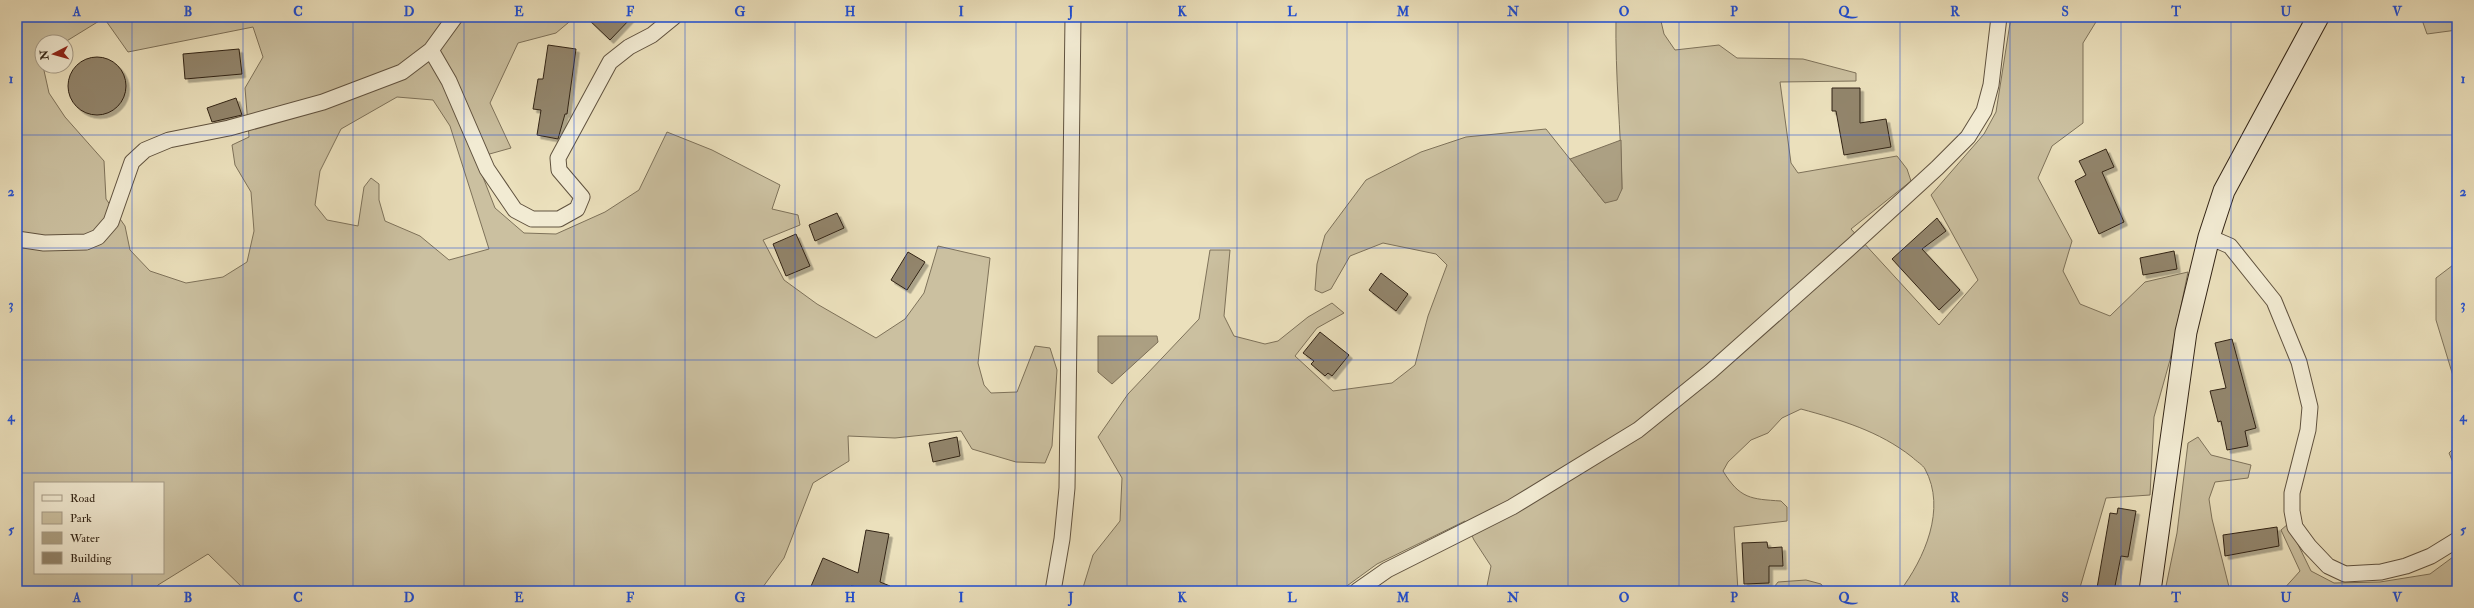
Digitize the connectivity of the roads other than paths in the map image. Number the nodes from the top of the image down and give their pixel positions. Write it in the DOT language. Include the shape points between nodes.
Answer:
graph roads {
  1 [pos="455,17"];
  2 [pos="674,17"];
  3 [pos="1073,17"];
  4 [pos="1999,17"];
  5 [pos="2318,17"];
  6 [pos="431,50"];
  7 [pos="2209,237"];
  8 [pos="17,239"];
  9 [pos="2457,540"];
  10 [pos="1053,591"];
  11 [pos="1357,591"];
  12 [pos="2150,591"];
  1 -- 6 [label="street"];
  2 -- 6 [label="street" via="652,35 629,47 610,62 558,158 559,170 582,197 577,209 559,219 532,219 515,210 487,169 449,81"];
  3 -- 10 [label="street" via="1067,488"];
  4 -- 11 [label="street" via="1991,85 1984,111 1968,137 1853,245 1710,372 1638,430 1512,507 1387,570"];
  5 -- 7 [label="street" via="2224,191"];
  6 -- 8 [label="street" via="402,72 323,102 229,128 169,140 145,150 132,162 111,222 98,237 86,242 51,243"];
  7 -- 9 [label="street" via="2230,246 2274,301 2299,362 2310,406 2308,430 2292,493 2292,511 2295,527 2309,546 2328,566 2345,574 2381,572 2406,566 2431,556"];
  7 -- 12 [label="street" via="2186,332"];
}
